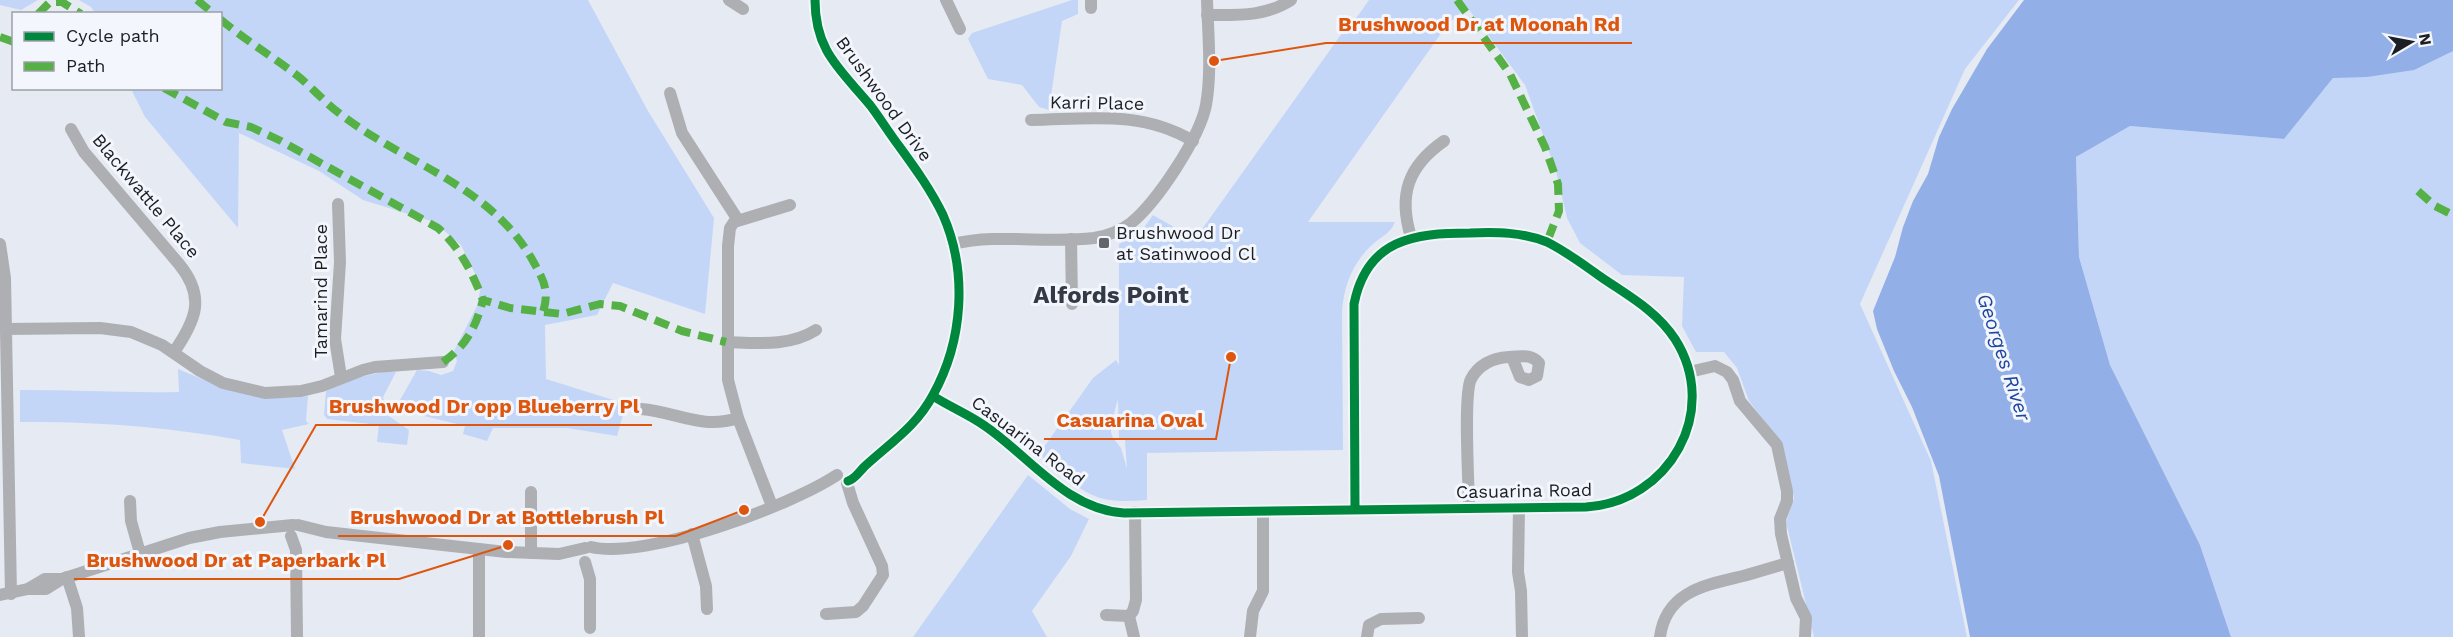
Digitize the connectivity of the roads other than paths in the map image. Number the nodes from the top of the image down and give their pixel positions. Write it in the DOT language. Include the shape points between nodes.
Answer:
graph roads {
  1 [pos="729,0"];
  2 [pos="815,0"];
  3 [pos="946,0"];
  4 [pos="1207,0"];
  5 [pos="1291,0"];
  6 [pos="743,9"];
  7 [pos="1207,15"];
  8 [pos="960,29"];
  9 [pos="669,93"];
  10 [pos="1031,120"];
  11 [pos="71,129"];
  12 [pos="1192,141"];
  13 [pos="1444,141"];
  14 [pos="338,204"];
  15 [pos="790,205"];
  16 [pos="738,220"];
  17 [pos="1411,237"];
  18 [pos="1071,239"];
  19 [pos="0,244"];
  20 [pos="953,244"];
  21 [pos="1072,304"];
  22 [pos="6,329"];
  23 [pos="816,330"];
  24 [pos="726,342"];
  25 [pos="174,352"];
  26 [pos="1512,357"];
  27 [pos="443,362"];
  28 [pos="1689,372"];
  29 [pos="341,377"];
  30 [pos="933,396"];
  31 [pos="641,409"];
  32 [pos="738,418"];
  33 [pos="842,481"];
  34 [pos="531,492"];
  35 [pos="130,501"];
  36 [pos="772,506"];
  37 [pos="1469,508"];
  38 [pos="1519,508"];
  39 [pos="1355,510"];
  40 [pos="1263,511"];
  41 [pos="1135,512"];
  42 [pos="295,532"];
  43 [pos="693,534"];
  44 [pos="479,549"];
  45 [pos="140,552"];
  46 [pos="531,553"];
  47 [pos="588,556"];
  48 [pos="1788,563"];
  49 [pos="65,578"];
  50 [pos="5,595"];
  51 [pos="707,609"];
  52 [pos="826,614"];
  53 [pos="1106,615"];
  54 [pos="1129,616"];
  55 [pos="1419,618"];
  56 [pos="590,628"];
  57 [pos="79,637"];
  58 [pos="297,637"];
  59 [pos="478,637"];
  60 [pos="1134,637"];
  61 [pos="1250,637"];
  62 [pos="1367,637"];
  63 [pos="1522,637"];
  64 [pos="1660,637"];
  65 [pos="1805,637"];
  1 -- 6 [label="street"];
  2 -- 20 [label="street, Brushwood Drive" via="826,53 871,107 928,188"];
  3 -- 8 [label="street"];
  4 -- 7 [label="street"];
  5 -- 7 [label="street" via="1257,14"];
  7 -- 12 [label="street" via="1207,96"];
  9 -- 16 [label="street" via="682,133"];
  10 -- 12 [label="street, Karri Place" via="1138,120 1165,126"];
  11 -- 25 [label="street, Blackwattle Place" via="84,152 191,281 193,319"];
  12 -- 18 [label="street" via="1147,207 1129,224 1104,236"];
  13 -- 17 [label="street" via="1425,157 1408,184 1405,209"];
  14 -- 29 [label="street, Tamarind Place" via="340,262 335,339"];
  15 -- 16 [label="street"];
  16 -- 24 [label="street" via="730,228 728,246"];
  17 -- 28 [label="street, Casuarina Road" via="1507,232 1547,242 1654,314 1676,340"];
  17 -- 39 [label="street, Casuarina Road" via="1376,260 1356,293"];
  18 -- 20 [label="street"];
  18 -- 21 [label="street"];
  19 -- 22 [label="street" via="6,278"];
  20 -- 30 [label="street, Brushwood Drive" via="959,294 956,326 950,358"];
  22 -- 25 [label="street" via="120,330 153,340"];
  22 -- 50 [label="street"];
  23 -- 24 [label="street" via="788,341"];
  24 -- 32 [label="street" via="728,380"];
  25 -- 29 [label="street" via="223,383 265,393 301,391"];
  26 -- 37 [label="street" via="1486,363 1468,385"];
  27 -- 29 [label="street" via="375,368"];
  28 -- 38 [label="street, Casuarina Road" via="1692,400 1686,432 1670,464 1646,486 1603,505"];
  28 -- 48 [label="street" via="1715,366 1727,372 1734,380 1740,401 1775,441 1787,491 1780,523"];
  30 -- 33 [label="street, Brushwood Drive" via="905,432"];
  30 -- 41 [label="street, Casuarina Road" via="985,426 1083,503 1102,511"];
  31 -- 32 [label="street" via="711,424"];
  32 -- 36 [label="street"];
  33 -- 36 [label="street, Brushwood Drive"];
  33 -- 52 [label="street" via="883,575 856,612"];
  34 -- 46 [label="street"];
  35 -- 45 [label="street"];
  36 -- 43 [label="street, Brushwood Drive"];
  37 -- 38 [label="street, Casuarina Road"];
  37 -- 39 [label="street, Casuarina Road"];
  38 -- 63 [label="street"];
  39 -- 40 [label="street, Casuarina Road"];
  40 -- 41 [label="street, Casuarina Road"];
  40 -- 61 [label="street" via="1263,591 1253,611"];
  41 -- 54 [label="street" via="1136,600"];
  42 -- 44 [label="street, Brushwood Drive"];
  42 -- 45 [label="street, Brushwood Drive" via="265,529 204,535"];
  42 -- 58 [label="street"];
  43 -- 47 [label="street, Brushwood Drive"];
  43 -- 51 [label="street" via="706,586"];
  44 -- 46 [label="street, Brushwood Drive"];
  44 -- 59 [label="street"];
  45 -- 49 [label="street, Brushwood Drive"];
  46 -- 47 [label="street, Brushwood Drive"];
  47 -- 56 [label="street"];
  48 -- 64 [label="street" via="1712,582 1690,592 1670,610"];
  48 -- 65 [label="street" via="1796,598 1806,618"];
  49 -- 50 [label="street, Brushwood Drive" via="46,589"];
  49 -- 57 [label="street" via="77,609"];
  53 -- 54 [label="street"];
  54 -- 60 [label="street"];
  55 -- 62 [label="street" via="1376,620 1369,625"];
}
